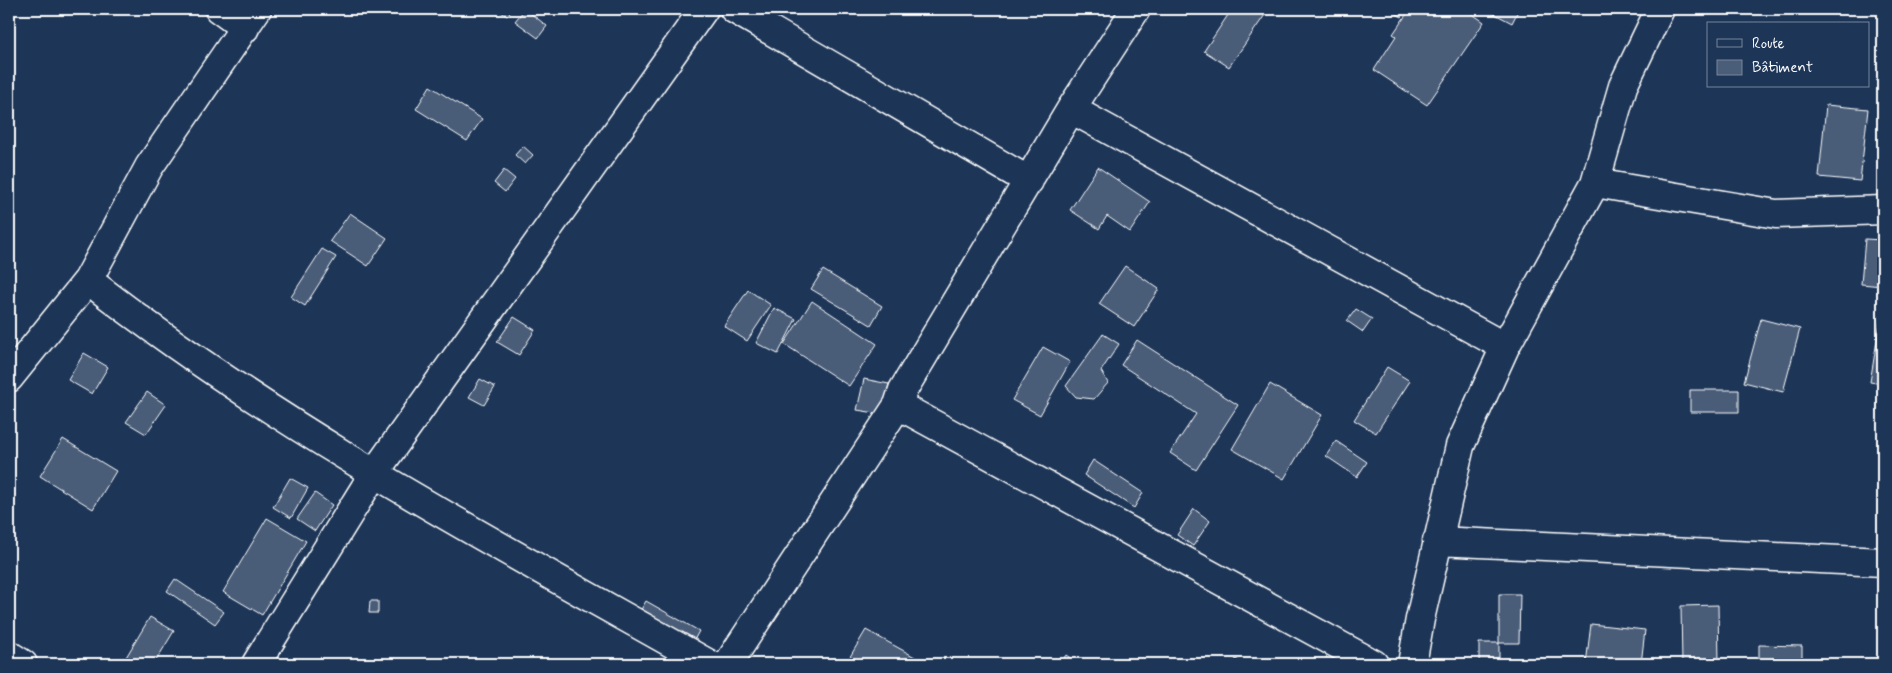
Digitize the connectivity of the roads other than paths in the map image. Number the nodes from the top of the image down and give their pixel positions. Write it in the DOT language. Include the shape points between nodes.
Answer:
graph roads {
  1 [pos="219,9"];
  2 [pos="704,9"];
  3 [pos="734,9"];
  4 [pos="1136,9"];
  5 [pos="1660,9"];
  6 [pos="251,18"];
  7 [pos="1071,109"];
  8 [pos="1029,181"];
  9 [pos="1595,183"];
  10 [pos="1883,210"];
  11 [pos="88,280"];
  12 [pos="1505,347"];
  13 [pos="9,378"];
  14 [pos="898,405"];
  15 [pos="373,475"];
  16 [pos="1437,541"];
  17 [pos="1883,562"];
  18 [pos="9,655"];
  19 [pos="23,664"];
  20 [pos="256,664"];
  21 [pos="709,664"];
  22 [pos="728,664"];
  23 [pos="1374,664"];
  24 [pos="1412,664"];
  1 -- 6 [label="street"];
  2 -- 15 [label="street"];
  3 -- 8 [label="street"];
  4 -- 7 [label="street"];
  5 -- 9 [label="street" via="1623,86"];
  6 -- 11 [label="street" via="149,167"];
  7 -- 8 [label="street"];
  7 -- 12 [label="street"];
  8 -- 14 [label="street" via="903,390"];
  9 -- 10 [label="street" via="1776,214"];
  9 -- 12 [label="street"];
  11 -- 13 [label="street"];
  11 -- 15 [label="street" via="144,324"];
  12 -- 16 [label="street" via="1460,446"];
  14 -- 22 [label="street"];
  14 -- 23 [label="street"];
  15 -- 20 [label="street"];
  15 -- 21 [label="street"];
  16 -- 17 [label="street"];
  16 -- 24 [label="street"];
  18 -- 19 [label="street"];
}
